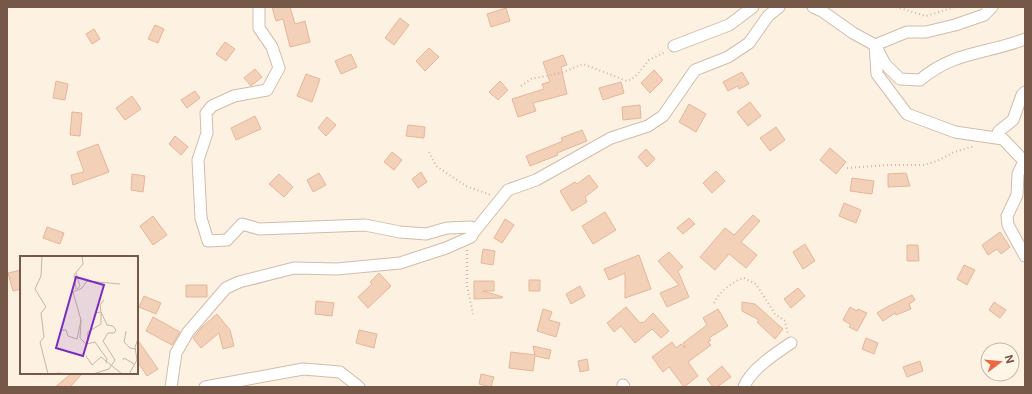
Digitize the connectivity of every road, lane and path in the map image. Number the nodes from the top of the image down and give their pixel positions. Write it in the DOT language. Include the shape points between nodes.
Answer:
graph roads {
  1 [pos="259,7"];
  2 [pos="753,7"];
  3 [pos="779,7"];
  4 [pos="814,7"];
  5 [pos="896,7"];
  6 [pos="955,7"];
  7 [pos="992,7"];
  8 [pos="1025,39"];
  9 [pos="875,45"];
  10 [pos="674,46"];
  11 [pos="521,86"];
  12 [pos="1025,92"];
  13 [pos="996,138"];
  14 [pos="979,144"];
  15 [pos="429,152"];
  16 [pos="847,168"];
  17 [pos="501,199"];
  18 [pos="474,232"];
  19 [pos="467,248"];
  20 [pos="1025,256"];
  21 [pos="714,303"];
  22 [pos="473,314"];
  23 [pos="791,343"];
  24 [pos="171,387"];
  25 [pos="205,387"];
  26 [pos="359,387"];
  27 [pos="744,387"];
  1 -- 18 [label="street" via="259,28 272,47 279,68 267,90 234,96 212,106 206,113 207,133 198,160 201,218 208,241 227,240 242,224 260,229 365,225 426,234 447,228 471,227"];
  2 -- 10 [label="street" via="729,24"];
  3 -- 17 [label="street" via="768,16 749,43 728,57 695,70 663,116 648,126 611,138 536,180 508,190"];
  4 -- 9 [label="street"];
  5 -- 6 [label="path" via="926,16"];
  7 -- 9 [label="street" via="984,15 955,25 926,32 907,32"];
  8 -- 9 [label="street" via="974,52 942,64 920,80 900,79 885,64"];
  9 -- 13 [label="street" via="877,74 907,114 955,132"];
  10 -- 11 [label="path" via="649,60 627,81 583,64 561,73 531,79"];
  12 -- 13 [label="street" via="1013,120 999,131"];
  13 -- 20 [label="street" via="1003,138 1024,161 1018,174 1017,195 1007,216 1008,225"];
  14 -- 16 [label="path" via="924,165"];
  15 -- 17 [label="path" via="436,166 466,186"];
  17 -- 18 [label="street"];
  18 -- 24 [label="street" via="446,248 400,263 337,269 294,268 238,282 226,288 188,332 176,353"];
  19 -- 22 [label="path" via="467,286"];
  21 -- 23 [label="path" via="718,296 739,280 744,278 756,284 775,314 785,321"];
  23 -- 27 [label="street" via="774,354 746,380"];
  25 -- 26 [label="street" via="303,369 340,372"];
}
